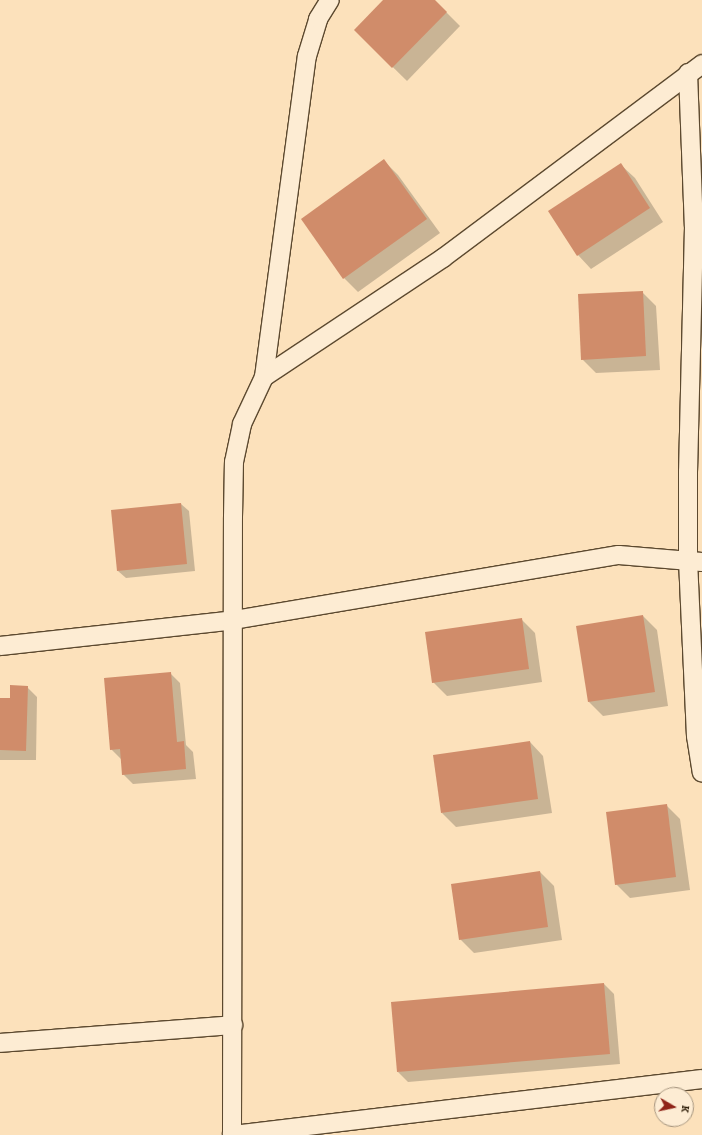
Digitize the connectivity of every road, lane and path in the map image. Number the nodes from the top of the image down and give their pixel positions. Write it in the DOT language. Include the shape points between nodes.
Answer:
graph roads {
  1 [pos="330,0"];
  2 [pos="695,68"];
  3 [pos="264,377"];
  4 [pos="695,561"];
  5 [pos="234,620"];
  6 [pos="0,646"];
  7 [pos="702,773"];
  8 [pos="233,1025"];
  9 [pos="0,1043"];
  10 [pos="702,1079"];
  11 [pos="232,1135"];
  1 -- 3 [label="street" via="318,18 307,56"];
  2 -- 3 [label="street" via="443,258"];
  2 -- 4 [label="street" via="688,472"];
  3 -- 5 [label="street" via="242,424 234,462"];
  4 -- 5 [label="street" via="619,555"];
  4 -- 7 [label="street" via="696,736"];
  5 -- 6 [label="street"];
  5 -- 8 [label="street"];
  8 -- 9 [label="street"];
  8 -- 11 [label="street"];
  10 -- 11 [label="street"];
}
